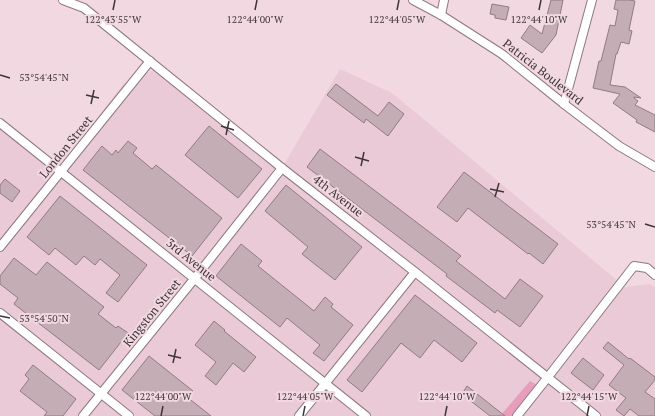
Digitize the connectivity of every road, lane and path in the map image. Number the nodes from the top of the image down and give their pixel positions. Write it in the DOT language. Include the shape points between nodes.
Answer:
graph roads {
  1 [pos="63,0"];
  2 [pos="414,0"];
  3 [pos="444,0"];
  4 [pos="592,0"];
  5 [pos="441,15"];
  6 [pos="150,62"];
  7 [pos="564,104"];
  8 [pos="0,123"];
  9 [pos="282,168"];
  10 [pos="655,168"];
  11 [pos="62,172"];
  12 [pos="0,247"];
  13 [pos="415,272"];
  14 [pos="655,275"];
  15 [pos="195,278"];
  16 [pos="0,313"];
  17 [pos="548,377"];
  18 [pos="326,384"];
  19 [pos="102,394"];
  20 [pos="83,416"];
  21 [pos="130,416"];
  22 [pos="299,416"];
  23 [pos="366,416"];
  24 [pos="517,416"];
  25 [pos="596,416"];
  1 -- 6 [label="street, 4th Avenue" via="84,8"];
  2 -- 5 [label="street, Patricia Boulevard"];
  3 -- 5 [label="street"];
  4 -- 7 [label="street"];
  5 -- 7 [label="street, Patricia Boulevard" via="502,54"];
  6 -- 9 [label="street, 4th Avenue"];
  6 -- 11 [label="street, London Street"];
  7 -- 10 [label="street, Patricia Boulevard" via="619,146"];
  8 -- 11 [label="street, 3rd Avenue"];
  9 -- 13 [label="street, 4th Avenue"];
  9 -- 15 [label="street, Kingston Street"];
  11 -- 12 [label="street, London Street"];
  11 -- 15 [label="street, 3rd Avenue"];
  13 -- 17 [label="street, 4th Avenue"];
  13 -- 18 [label="street"];
  14 -- 17 [label="street" via="647,268 634,266"];
  15 -- 18 [label="street, 3rd Avenue"];
  15 -- 19 [label="street, Kingston Street"];
  16 -- 19 [label="street"];
  17 -- 24 [label="street"];
  17 -- 25 [label="street, 4th Avenue"];
  18 -- 22 [label="street"];
  18 -- 23 [label="street, 3rd Avenue"];
  19 -- 20 [label="street, Kingston Street"];
  19 -- 21 [label="street"];
}
